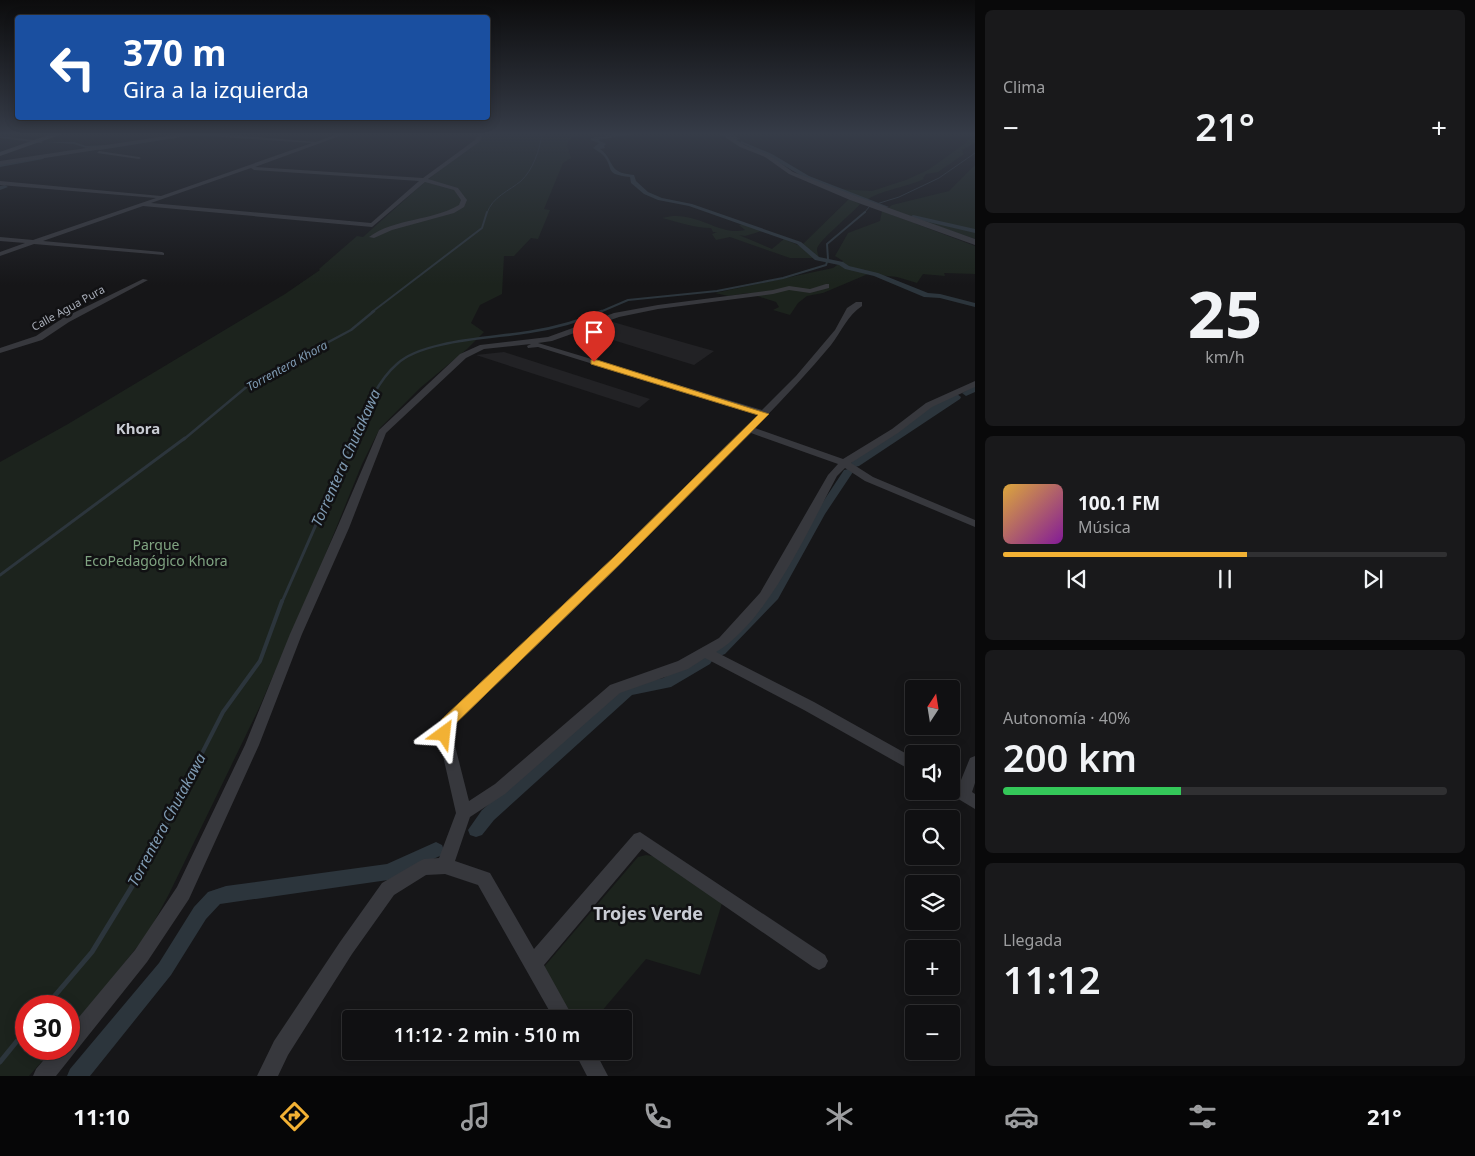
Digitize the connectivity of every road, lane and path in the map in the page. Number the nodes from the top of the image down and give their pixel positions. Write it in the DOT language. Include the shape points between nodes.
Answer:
graph roads {
  1 [pos="8,184"];
  2 [pos="11,184"];
  3 [pos="199,184"];
  4 [pos="419,184"];
  5 [pos="439,184"];
  6 [pos="820,184"];
  7 [pos="0,187"];
  8 [pos="163,196"];
  9 [pos="142,204"];
  10 [pos="372,237"];
  11 [pos="0,240"];
  12 [pos="34,242"];
  13 [pos="975,242"];
  14 [pos="0,254"];
  15 [pos="162,254"];
  16 [pos="145,280"];
  17 [pos="826,286"];
  18 [pos="859,304"];
  19 [pos="0,351"];
  20 [pos="463,356"];
  21 [pos="975,384"];
  22 [pos="764,414"];
  23 [pos="749,429"];
  24 [pos="844,463"];
  25 [pos="975,524"];
  26 [pos="706,653"];
  27 [pos="905,761"];
  28 [pos="975,762"];
  29 [pos="963,795"];
  30 [pos="464,813"];
  31 [pos="444,866"];
  32 [pos="819,961"];
  33 [pos="534,963"];
  34 [pos="560,1010"];
  35 [pos="80,1031"];
  36 [pos="56,1060"];
  37 [pos="589,1060"];
  38 [pos="43,1076"];
  39 [pos="267,1076"];
  40 [pos="598,1076"];
  1 -- 7 [label="street"];
  2 -- 8 [label="street"];
  3 -- 8 [label="street"];
  4 -- 9 [label="street" via="372,225"];
  5 -- 10 [label="street" via="456,189 464,200 462,206"];
  6 -- 13 [label="street"];
  8 -- 9 [label="street"];
  9 -- 12 [label="street"];
  11 -- 12 [label="street"];
  12 -- 14 [label="street"];
  12 -- 15 [label="street"];
  16 -- 19 [label="street, Calle Agua Pura" via="66,320 39,338"];
  17 -- 20 [label="street" via="810,291 789,288 642,310 549,339 483,347"];
  18 -- 22 [label="street" via="850,310 838,331 799,378"];
  20 -- 22 [label="street" via="538,345"];
  20 -- 35 [label="street" via="382,432 252,745 183,893 141,956"];
  21 -- 24 [label="street" via="929,405"];
  22 -- 23 [label="street"];
  23 -- 24 [label="street"];
  23 -- 30 [label="street" via="447,723 444,734"];
  24 -- 25 [label="street" via="869,479"];
  24 -- 26 [label="street" via="833,474 765,596 724,641"];
  26 -- 27 [label="street"];
  26 -- 30 [label="street" via="683,665 615,689 500,790"];
  28 -- 29 [label="street"];
  30 -- 31 [label="street"];
  31 -- 33 [label="street" via="484,879"];
  31 -- 39 [label="street" via="424,867 388,889 281,1048"];
  32 -- 33 [label="street" via="640,839"];
  33 -- 34 [label="street"];
  36 -- 38 [label="street"];
  37 -- 40 [label="street"];
}
